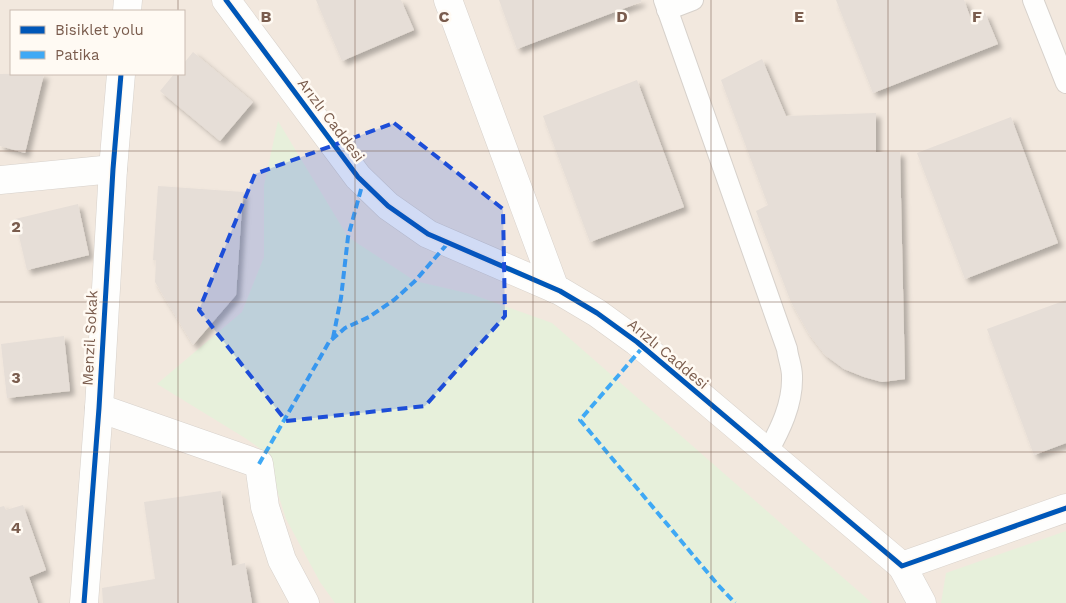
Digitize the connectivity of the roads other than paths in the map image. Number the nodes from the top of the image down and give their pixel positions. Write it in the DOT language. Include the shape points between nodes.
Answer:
graph roads {
  1 [pos="226,0"];
  2 [pos="448,0"];
  3 [pos="693,0"];
  4 [pos="1033,0"];
  5 [pos="666,5"];
  6 [pos="121,75"];
  7 [pos="1066,83"];
  8 [pos="113,169"];
  9 [pos="0,180"];
  10 [pos="555,289"];
  11 [pos="98,408"];
  12 [pos="767,453"];
  13 [pos="1066,508"];
  14 [pos="902,566"];
  15 [pos="84,603"];
  16 [pos="305,603"];
  17 [pos="922,603"];
  1 -- 10 [label="street, Arızlı Caddesi" via="358,177 388,206 428,234"];
  2 -- 10 [label="street"];
  3 -- 5 [label="lane"];
  4 -- 7 [label="lane"];
  5 -- 12 [label="lane" via="786,349 792,375 782,424"];
  6 -- 8 [label="street, Menzil Sokak"];
  8 -- 9 [label="street"];
  8 -- 11 [label="street, Menzil Sokak"];
  10 -- 12 [label="street, Arızlı Caddesi" via="598,313 637,342"];
  11 -- 15 [label="street, Menzil Sokak"];
  11 -- 16 [label="street" via="259,464 265,507 282,560"];
  12 -- 14 [label="street, Arızlı Caddesi"];
  13 -- 14 [label="street"];
  14 -- 17 [label="street"];
}
